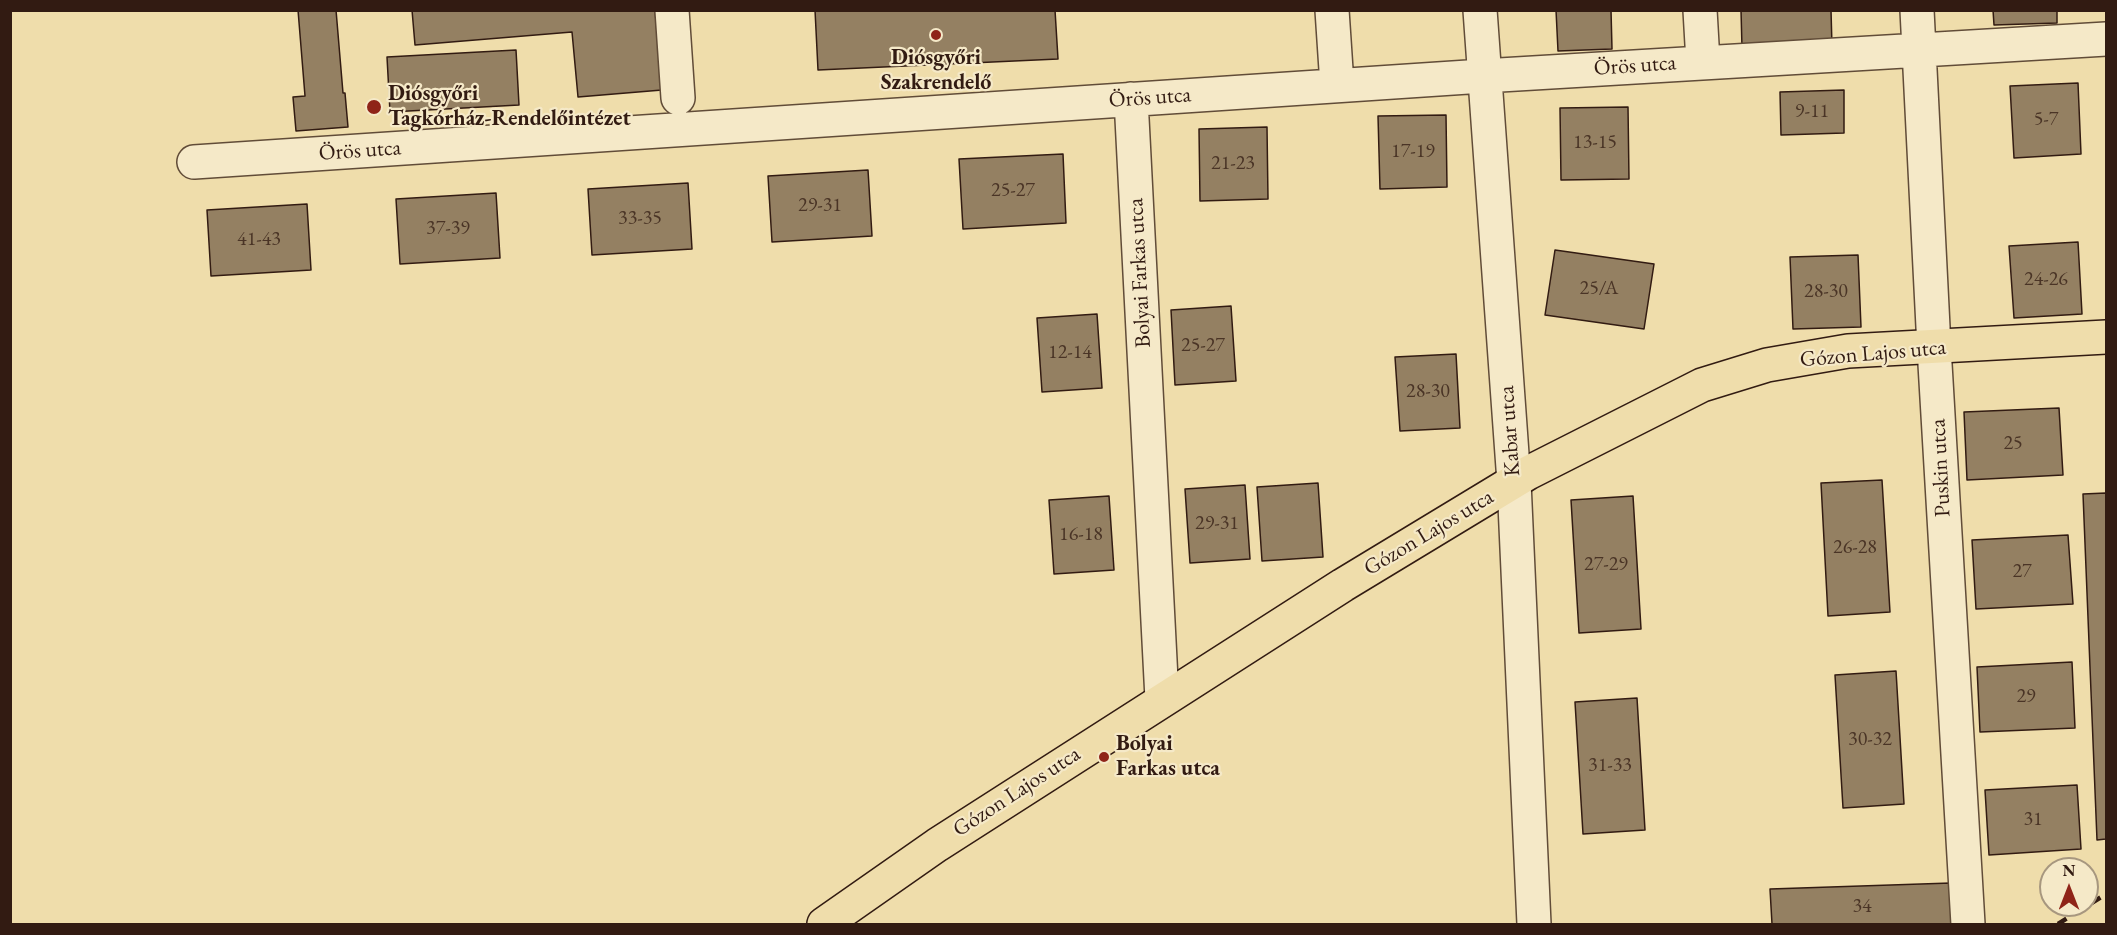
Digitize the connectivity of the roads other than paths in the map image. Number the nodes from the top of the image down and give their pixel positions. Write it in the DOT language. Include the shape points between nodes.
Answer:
graph roads {
  1 [pos="672,10"];
  2 [pos="1332,10"];
  3 [pos="1480,10"];
  4 [pos="1700,10"];
  5 [pos="1917,10"];
  6 [pos="2106,39"];
  7 [pos="1919,49"];
  8 [pos="1702,62"];
  9 [pos="1483,76"];
  10 [pos="1337,85"];
  11 [pos="678,98"];
  12 [pos="1131,99"];
  13 [pos="194,162"];
  14 [pos="2106,337"];
  15 [pos="1934,347"];
  16 [pos="1514,482"];
  17 [pos="1162,699"];
  18 [pos="824,924"];
  19 [pos="1534,924"];
  20 [pos="1968,924"];
  1 -- 11 [label="street"];
  2 -- 10 [label="street"];
  3 -- 9 [label="street, Kabar utca"];
  4 -- 8 [label="street"];
  5 -- 7 [label="street, Puskin utca"];
  6 -- 7 [label="street, Örös utca"];
  7 -- 8 [label="street, Örös utca"];
  7 -- 15 [label="street, Puskin utca"];
  8 -- 9 [label="street, Örös utca"];
  9 -- 10 [label="street, Örös utca"];
  9 -- 16 [label="street, Kabar utca"];
  10 -- 12 [label="street, Örös utca"];
  12 -- 13 [label="street, Örös utca"];
  12 -- 17 [label="street, Bolyai Farkas utca"];
  14 -- 15 [label="main road, Gózon Lajos utca"];
  15 -- 16 [label="main road, Gózon Lajos utca" via="1848,351 1767,365 1702,384"];
  15 -- 20 [label="street, Puskin utca"];
  16 -- 17 [label="main road, Gózon Lajos utca"];
  16 -- 19 [label="street, Kabar utca"];
  17 -- 18 [label="main road, Gózon Lajos utca" via="937,844"];
}
